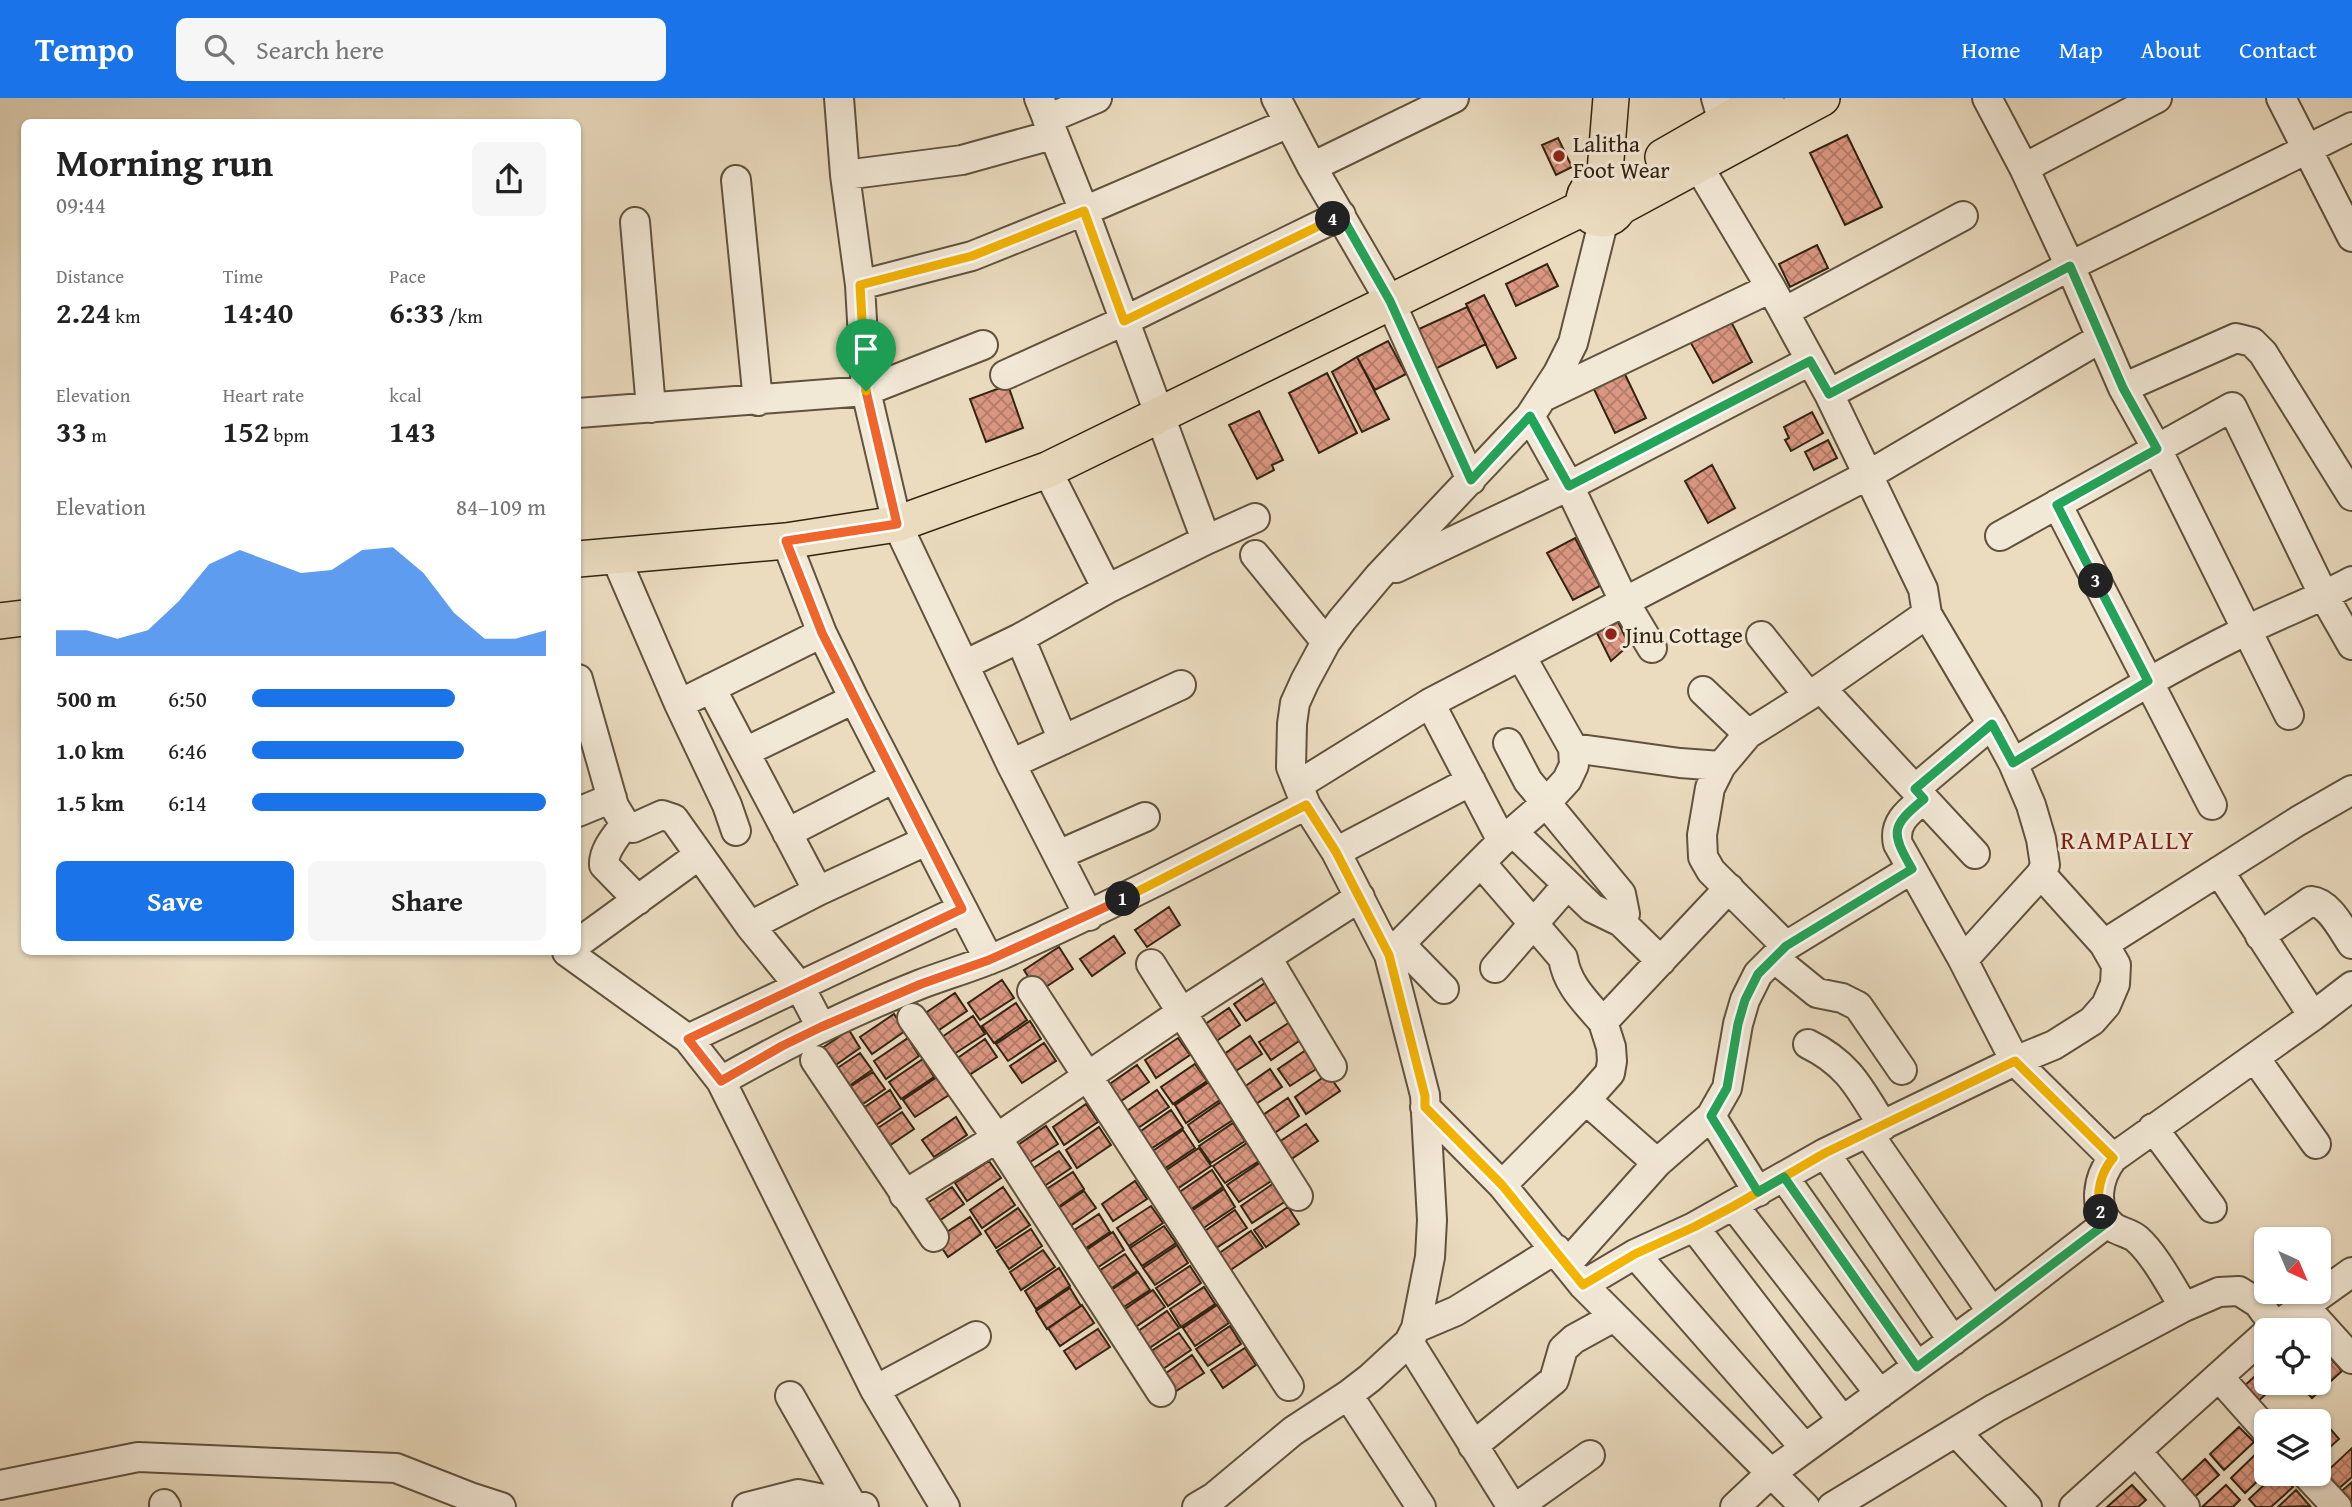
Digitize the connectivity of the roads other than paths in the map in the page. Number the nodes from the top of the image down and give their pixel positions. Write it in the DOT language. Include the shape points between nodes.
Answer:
graph roads {
  1 [pos="839,98"];
  2 [pos="1097,98"];
  3 [pos="1276,98"];
  4 [pos="1454,98"];
  5 [pos="1611,98"];
  6 [pos="1766,98"];
  7 [pos="1822,98"];
  8 [pos="1987,98"];
  9 [pos="2157,98"];
  10 [pos="2281,98"];
  11 [pos="1719,110"];
  12 [pos="1046,117"];
  13 [pos="1289,123"];
  14 [pos="2352,127"];
  15 [pos="2306,151"];
  16 [pos="1698,164"];
  17 [pos="1312,167"];
  18 [pos="2024,169"];
  19 [pos="845,175"];
  20 [pos="736,180"];
  21 [pos="1604,201"];
  22 [pos="1084,211"];
  23 [pos="1341,215"];
  24 [pos="1963,216"];
  25 [pos="635,222"];
  26 [pos="2352,237"];
  27 [pos="2070,266"];
  28 [pos="860,285"];
  29 [pos="1777,300"];
  30 [pos="1390,301"];
  31 [pos="1124,321"];
  32 [pos="2101,338"];
  33 [pos="983,345"];
  34 [pos="1810,361"];
  35 [pos="1005,375"];
  36 [pos="2123,388"];
  37 [pos="866,391"];
  38 [pos="1829,394"];
  39 [pos="758,401"];
  40 [pos="1537,407"];
  41 [pos="651,408"];
  42 [pos="581,413"];
  43 [pos="1160,416"];
  44 [pos="2157,449"];
  45 [pos="1047,470"];
  46 [pos="1870,474"];
  47 [pos="1471,480"];
  48 [pos="1569,486"];
  49 [pos="2352,496"];
  50 [pos="2057,505"];
  51 [pos="1255,518"];
  52 [pos="897,524"];
  53 [pos="2000,536"];
  54 [pos="1206,540"];
  55 [pos="786,541"];
  56 [pos="1255,555"];
  57 [pos="615,556"];
  58 [pos="581,559"];
  59 [pos="1379,576"];
  60 [pos="2352,581"];
  61 [pos="1107,589"];
  62 [pos="2324,596"];
  63 [pos="1624,601"];
  64 [pos="1927,614"];
  65 [pos="21,618"];
  66 [pos="0,621"];
  67 [pos="2247,630"];
  68 [pos="822,633"];
  69 [pos="1761,636"];
  70 [pos="1020,638"];
  71 [pos="1326,642"];
  72 [pos="2352,645"];
  73 [pos="1652,648"];
  74 [pos="1521,656"];
  75 [pos="964,665"];
  76 [pos="2148,681"];
  77 [pos="1181,685"];
  78 [pos="711,688"];
  79 [pos="581,690"];
  80 [pos="1703,691"];
  81 [pos="1814,692"];
  82 [pos="854,699"];
  83 [pos="1430,703"];
  84 [pos="679,704"];
  85 [pos="2289,715"];
  86 [pos="1992,724"];
  87 [pos="1748,734"];
  88 [pos="1063,740"];
  89 [pos="1508,743"];
  90 [pos="1573,748"];
  91 [pos="745,752"];
  92 [pos="2013,763"];
  93 [pos="1011,764"];
  94 [pos="1721,766"];
  95 [pos="894,778"];
  96 [pos="1472,780"];
  97 [pos="2352,790"];
  98 [pos="1919,794"];
  99 [pos="1302,795"];
  100 [pos="612,798"];
  101 [pos="1546,803"];
  102 [pos="2211,805"];
  103 [pos="581,811"];
  104 [pos="1145,817"];
  105 [pos="625,824"];
  106 [pos="736,831"];
  107 [pos="787,833"];
  108 [pos="1508,837"];
  109 [pos="926,841"];
  110 [pos="1336,852"];
  111 [pos="1975,854"];
  112 [pos="699,855"];
  113 [pos="1058,855"];
  114 [pos="1481,863"];
  115 [pos="1912,869"];
  116 [pos="2219,871"];
  117 [pos="2042,874"];
  118 [pos="1567,885"];
  119 [pos="1729,888"];
  120 [pos="818,891"];
  121 [pos="1360,897"];
  122 [pos="638,900"];
  123 [pos="962,909"];
  124 [pos="1089,916"];
  125 [pos="1621,922"];
  126 [pos="1535,923"];
  127 [pos="750,926"];
  128 [pos="2260,936"];
  129 [pos="581,941"];
  130 [pos="2104,944"];
  131 [pos="2352,944"];
  132 [pos="1394,950"];
  133 [pos="1779,952"];
  134 [pos="571,955"];
  135 [pos="1267,958"];
  136 [pos="989,960"];
  137 [pos="1963,960"];
  138 [pos="1661,961"];
  139 [pos="1151,964"];
  140 [pos="1495,968"];
  141 [pos="800,987"];
  142 [pos="1444,989"];
  143 [pos="1032,991"];
  144 [pos="2347,1000"];
  145 [pos="1182,1012"];
  146 [pos="2313,1016"];
  147 [pos="912,1018"];
  148 [pos="1603,1023"];
  149 [pos="821,1027"];
  150 [pos="688,1039"];
  151 [pos="1808,1044"];
  152 [pos="2255,1058"];
  153 [pos="814,1060"];
  154 [pos="2015,1061"];
  155 [pos="1332,1067"];
  156 [pos="1902,1070"];
  157 [pos="1087,1077"];
  158 [pos="721,1081"];
  159 [pos="1586,1100"];
  160 [pos="1425,1107"];
  161 [pos="1711,1116"];
  162 [pos="2153,1128"];
  163 [pos="1875,1129"];
  164 [pos="997,1138"];
  165 [pos="2316,1144"];
  166 [pos="1825,1153"];
  167 [pos="2113,1158"];
  168 [pos="1657,1163"];
  169 [pos="1784,1177"];
  170 [pos="1502,1185"];
  171 [pos="904,1195"];
  172 [pos="1298,1196"];
  173 [pos="1746,1199"];
  174 [pos="2212,1208"];
  175 [pos="2108,1222"];
  176 [pos="1694,1227"];
  177 [pos="934,1237"];
  178 [pos="1635,1254"];
  179 [pos="1569,1266"];
  180 [pos="2352,1272"];
  181 [pos="2304,1306"];
  182 [pos="2184,1307"];
  183 [pos="1992,1312"];
  184 [pos="1614,1317"];
  185 [pos="2265,1318"];
  186 [pos="2288,1318"];
  187 [pos="1412,1335"];
  188 [pos="976,1336"];
  189 [pos="1953,1341"];
  190 [pos="2254,1345"];
  191 [pos="2352,1359"];
  192 [pos="1917,1367"];
  193 [pos="2219,1377"];
  194 [pos="1289,1386"];
  195 [pos="875,1390"];
  196 [pos="1161,1392"];
  197 [pos="1880,1394"];
  198 [pos="1348,1395"];
  199 [pos="790,1396"];
  200 [pos="2254,1416"];
  201 [pos="1843,1421"];
  202 [pos="1956,1432"];
  203 [pos="1473,1446"];
  204 [pos="1805,1448"];
  205 [pos="2137,1452"];
  206 [pos="1590,1455"];
  207 [pos="1771,1473"];
  208 [pos="0,1485"];
  209 [pos="2317,1486"];
  210 [pos="801,1501"];
  211 [pos="860,1506"];
  212 [pos="501,1507"];
  213 [pos="747,1507"];
  214 [pos="945,1507"];
  215 [pos="1197,1507"];
  216 [pos="1421,1507"];
  217 [pos="1514,1507"];
  218 [pos="1735,1507"];
  219 [pos="1805,1507"];
  220 [pos="1832,1507"];
  221 [pos="2027,1507"];
  222 [pos="2074,1507"];
  223 [pos="2185,1507"];
  224 [pos="2337,1507"];
  1 -- 19 [label="street"];
  2 -- 12 [label="street"];
  3 -- 13 [label="street"];
  4 -- 17 [label="street"];
  5 -- 21 [label="main road"];
  6 -- 11 [label="main road"];
  7 -- 16 [label="main road"];
  8 -- 18 [label="street"];
  9 -- 18 [label="street"];
  10 -- 15 [label="street"];
  11 -- 21 [label="main road"];
  12 -- 19 [label="street" via="962,160"];
  12 -- 22 [label="street"];
  13 -- 17 [label="street"];
  13 -- 22 [label="street"];
  14 -- 15 [label="street"];
  15 -- 26 [label="street"];
  15 -- 27 [label="street"];
  16 -- 21 [label="main road"];
  16 -- 29 [label="street"];
  17 -- 23 [label="street"];
  18 -- 27 [label="street"];
  19 -- 28 [label="street"];
  20 -- 39 [label="street"];
  21 -- 30 [label="main road"];
  21 -- 40 [label="street" via="1573,343"];
  22 -- 28 [label="street" via="972,256"];
  22 -- 31 [label="street"];
  23 -- 30 [label="street"];
  23 -- 31 [label="street"];
  24 -- 29 [label="street"];
  25 -- 41 [label="street"];
  27 -- 32 [label="street"];
  27 -- 38 [label="street"];
  28 -- 37 [label="street"];
  29 -- 34 [label="street"];
  29 -- 40 [label="street"];
  30 -- 43 [label="main road"];
  30 -- 47 [label="street"];
  31 -- 35 [label="street"];
  31 -- 43 [label="street"];
  32 -- 36 [label="street"];
  32 -- 46 [label="street"];
  33 -- 37 [label="street"];
  34 -- 38 [label="street"];
  34 -- 48 [label="street"];
  36 -- 44 [label="street"];
  36 -- 49 [label="street" via="2236,338 2246,339 2263,353"];
  37 -- 39 [label="street"];
  37 -- 52 [label="street"];
  38 -- 46 [label="street"];
  39 -- 41 [label="street"];
  40 -- 47 [label="street"];
  40 -- 48 [label="street"];
  41 -- 42 [label="street"];
  43 -- 45 [label="main road"];
  43 -- 54 [label="street"];
  44 -- 50 [label="street"];
  44 -- 62 [label="street" via="2232,407"];
  44 -- 67 [label="street"];
  45 -- 52 [label="main road"];
  45 -- 61 [label="street"];
  46 -- 63 [label="street"];
  46 -- 64 [label="street" via="1923,589"];
  47 -- 59 [label="street"];
  48 -- 59 [label="street"];
  48 -- 63 [label="street"];
  50 -- 53 [label="street"];
  50 -- 76 [label="street"];
  51 -- 54 [label="street"];
  52 -- 55 [label="main road"];
  52 -- 75 [label="street"];
  54 -- 61 [label="street"];
  55 -- 57 [label="main road"];
  55 -- 68 [label="street"];
  56 -- 71 [label="street"];
  57 -- 58 [label="main road"];
  57 -- 84 [label="street"];
  59 -- 71 [label="street"];
  60 -- 62 [label="street"];
  61 -- 70 [label="street"];
  62 -- 67 [label="street"];
  62 -- 72 [label="street"];
  63 -- 73 [label="street"];
  63 -- 74 [label="street"];
  64 -- 81 [label="street"];
  64 -- 86 [label="street"];
  65 -- 66 [label="main road"];
  67 -- 76 [label="street"];
  67 -- 85 [label="street"];
  68 -- 78 [label="street"];
  68 -- 82 [label="street"];
  69 -- 81 [label="street"];
  70 -- 75 [label="street"];
  70 -- 88 [label="street"];
  71 -- 99 [label="street" via="1295,703 1291,767"];
  74 -- 83 [label="street"];
  74 -- 90 [label="street"];
  75 -- 93 [label="street"];
  76 -- 92 [label="street"];
  76 -- 102 [label="street"];
  77 -- 88 [label="street"];
  78 -- 84 [label="street"];
  78 -- 91 [label="street"];
  79 -- 100 [label="street"];
  80 -- 87 [label="street"];
  81 -- 87 [label="street"];
  81 -- 98 [label="street"];
  82 -- 91 [label="street"];
  82 -- 95 [label="street"];
  83 -- 96 [label="street"];
  83 -- 99 [label="street"];
  84 -- 106 [label="street"];
  86 -- 92 [label="street"];
  86 -- 98 [label="street"];
  87 -- 94 [label="street"];
  88 -- 93 [label="street"];
  89 -- 101 [label="street"];
  90 -- 94 [label="street"];
  90 -- 101 [label="street" via="1574,765 1567,780"];
  91 -- 107 [label="street"];
  92 -- 117 [label="street" via="2041,839"];
  93 -- 113 [label="street"];
  94 -- 119 [label="street" via="1710,788 1703,858"];
  95 -- 107 [label="street"];
  95 -- 109 [label="street"];
  96 -- 108 [label="street"];
  96 -- 110 [label="street"];
  97 -- 116 [label="street"];
  98 -- 111 [label="street"];
  98 -- 115 [label="street" via="1895,833"];
  99 -- 110 [label="street"];
  99 -- 124 [label="street"];
  100 -- 103 [label="street"];
  100 -- 105 [label="street"];
  101 -- 108 [label="street"];
  101 -- 125 [label="street" via="1621,894 1625,914"];
  104 -- 113 [label="street"];
  105 -- 112 [label="street" via="633,828 669,816"];
  105 -- 122 [label="street" via="610,845 604,865"];
  107 -- 120 [label="street"];
  108 -- 114 [label="street"];
  108 -- 118 [label="street"];
  109 -- 120 [label="street"];
  109 -- 123 [label="street"];
  110 -- 121 [label="street"];
  112 -- 122 [label="street"];
  112 -- 127 [label="street"];
  113 -- 124 [label="street"];
  114 -- 126 [label="street"];
  114 -- 132 [label="street"];
  115 -- 133 [label="street"];
  115 -- 137 [label="street"];
  116 -- 128 [label="street"];
  116 -- 130 [label="street"];
  117 -- 130 [label="street"];
  117 -- 137 [label="street"];
  118 -- 125 [label="street" via="1591,908"];
  118 -- 126 [label="street"];
  119 -- 133 [label="street"];
  119 -- 138 [label="street"];
  120 -- 127 [label="street"];
  121 -- 132 [label="street"];
  121 -- 135 [label="street"];
  122 -- 129 [label="street"];
  123 -- 136 [label="street"];
  123 -- 141 [label="street"];
  124 -- 136 [label="street"];
  125 -- 138 [label="street"];
  126 -- 140 [label="street"];
  126 -- 148 [label="street" via="1563,958 1572,986"];
  127 -- 141 [label="street"];
  128 -- 131 [label="street" via="2311,901 2328,910"];
  128 -- 146 [label="street"];
  130 -- 154 [label="street" via="2116,965 2115,984 2106,1005 2069,1037"];
  132 -- 142 [label="street"];
  132 -- 160 [label="street"];
  133 -- 156 [label="street" via="1817,993 1858,1006"];
  133 -- 161 [label="street" via="1758,974 1745,1000 1727,1088"];
  134 -- 150 [label="street"];
  135 -- 145 [label="street"];
  135 -- 155 [label="street"];
  136 -- 149 [label="street"];
  137 -- 154 [label="street"];
  138 -- 148 [label="street"];
  139 -- 145 [label="street"];
  141 -- 149 [label="street"];
  141 -- 150 [label="street"];
  143 -- 157 [label="street"];
  144 -- 146 [label="street"];
  145 -- 157 [label="street"];
  145 -- 172 [label="street"];
  146 -- 152 [label="street"];
  147 -- 164 [label="street"];
  148 -- 159 [label="street" via="1611,1047 1610,1073"];
  149 -- 158 [label="street"];
  150 -- 158 [label="street"];
  151 -- 163 [label="street" via="1850,1074"];
  152 -- 162 [label="street"];
  152 -- 165 [label="street"];
  153 -- 171 [label="street"];
  154 -- 163 [label="street"];
  154 -- 167 [label="street"];
  157 -- 164 [label="street"];
  157 -- 194 [label="street"];
  158 -- 195 [label="street"];
  159 -- 168 [label="street"];
  159 -- 170 [label="street"];
  160 -- 170 [label="street"];
  160 -- 187 [label="street" via="1433,1220 1430,1257"];
  161 -- 168 [label="street"];
  161 -- 173 [label="street"];
  162 -- 167 [label="street"];
  162 -- 174 [label="street"];
  163 -- 166 [label="street"];
  163 -- 183 [label="street"];
  164 -- 171 [label="street"];
  164 -- 196 [label="street"];
  166 -- 169 [label="street"];
  166 -- 189 [label="street"];
  167 -- 175 [label="street" via="2104,1169 2099,1196 2099,1209"];
  168 -- 179 [label="street"];
  169 -- 173 [label="street"];
  169 -- 192 [label="street"];
  170 -- 179 [label="street"];
  171 -- 177 [label="street"];
  173 -- 176 [label="street"];
  173 -- 197 [label="street"];
  175 -- 182 [label="street" via="2136,1237"];
  175 -- 183 [label="street"];
  176 -- 178 [label="street"];
  176 -- 201 [label="street"];
  178 -- 179 [label="street"];
  178 -- 204 [label="street"];
  179 -- 184 [label="street"];
  179 -- 187 [label="street" via="1456,1311"];
  180 -- 181 [label="street"];
  181 -- 186 [label="street"];
  181 -- 191 [label="street"];
  182 -- 185 [label="street" via="2219,1292 2239,1291 2258,1303"];
  182 -- 202 [label="street"];
  183 -- 189 [label="street"];
  184 -- 203 [label="street" via="1563,1349 1554,1380"];
  184 -- 207 [label="street"];
  187 -- 198 [label="street"];
  187 -- 203 [label="street"];
  188 -- 195 [label="street"];
  189 -- 192 [label="street"];
  190 -- 193 [label="street"];
  192 -- 197 [label="street"];
  193 -- 200 [label="street"];
  193 -- 205 [label="street"];
  195 -- 214 [label="street"];
  197 -- 201 [label="street"];
  198 -- 215 [label="street" via="1293,1431"];
  198 -- 216 [label="street"];
  199 -- 211 [label="street"];
  201 -- 204 [label="street"];
  202 -- 220 [label="street"];
  202 -- 221 [label="street"];
  203 -- 217 [label="street"];
  204 -- 207 [label="street"];
  205 -- 222 [label="street"];
  205 -- 223 [label="street"];
  206 -- 217 [label="street"];
  207 -- 218 [label="street"];
  207 -- 219 [label="street"];
  208 -- 212 [label="street" via="138,1457 396,1468"];
  209 -- 224 [label="street"];
  210 -- 211 [label="street"];
  210 -- 213 [label="street"];
}
